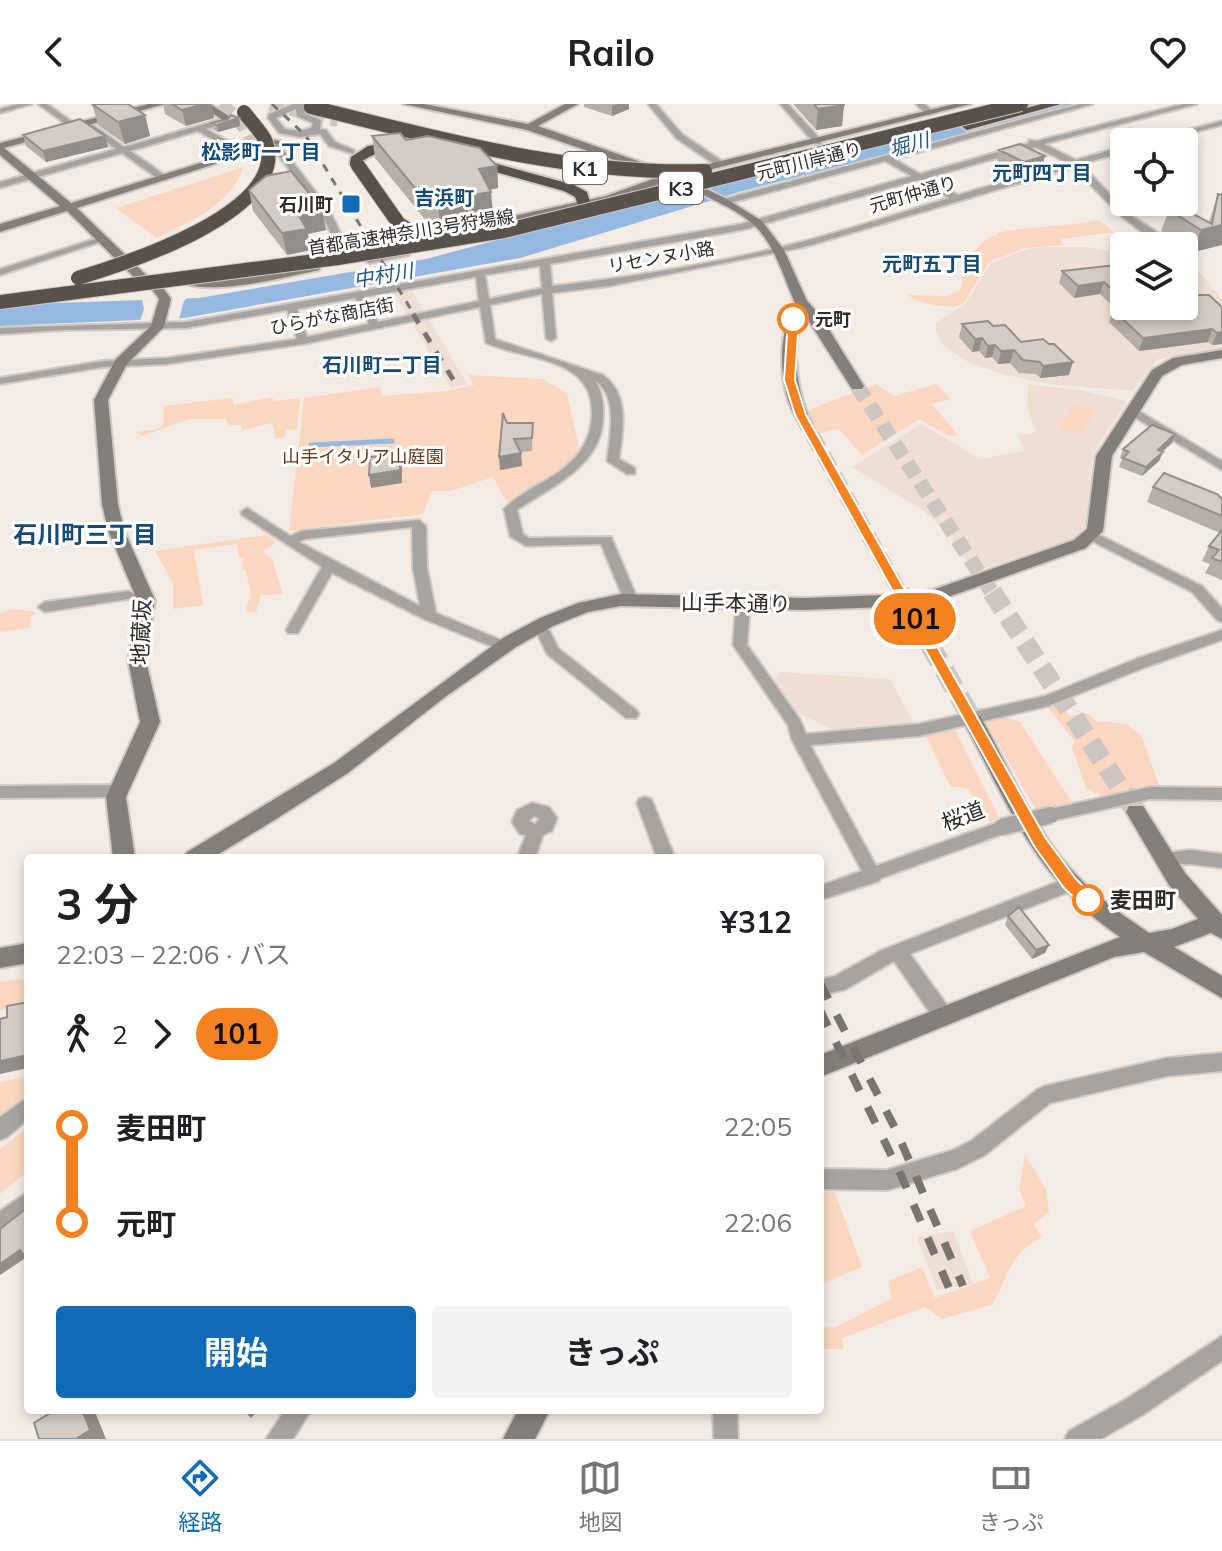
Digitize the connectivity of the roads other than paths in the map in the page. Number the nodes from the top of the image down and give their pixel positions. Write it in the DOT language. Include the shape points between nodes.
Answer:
graph roads {
  1 [pos="28,104"];
  2 [pos="42,104"];
  3 [pos="160,104"];
  4 [pos="203,104"];
  5 [pos="408,104"];
  6 [pos="573,104"];
  7 [pos="652,104"];
  8 [pos="784,104"];
  9 [pos="920,104"];
  10 [pos="966,104"];
  11 [pos="1003,104"];
  12 [pos="1021,104"];
  13 [pos="1055,104"];
  14 [pos="1089,104"];
  15 [pos="1146,104"];
  16 [pos="1193,104"];
  17 [pos="306,106"];
  18 [pos="435,107"];
  19 [pos="0,111"];
  20 [pos="1162,111"];
  21 [pos="244,112"];
  22 [pos="930,113"];
  23 [pos="1174,117"];
  24 [pos="227,118"];
  25 [pos="1186,122"];
  26 [pos="1222,123"];
  27 [pos="80,125"];
  28 [pos="967,126"];
  29 [pos="529,127"];
  30 [pos="1198,127"];
  31 [pos="1195,128"];
  32 [pos="200,129"];
  33 [pos="1005,129"];
  34 [pos="314,131"];
  35 [pos="1015,134"];
  36 [pos="278,139"];
  37 [pos="1026,139"];
  38 [pos="818,142"];
  39 [pos="1036,144"];
  40 [pos="248,147"];
  41 [pos="0,148"];
  42 [pos="465,149"];
  43 [pos="124,150"];
  44 [pos="351,152"];
  45 [pos="1110,153"];
  46 [pos="886,158"];
  47 [pos="1075,163"];
  48 [pos="720,164"];
  49 [pos="33,176"];
  50 [pos="921,177"];
  51 [pos="163,178"];
  52 [pos="707,178"];
  53 [pos="677,183"];
  54 [pos="0,185"];
  55 [pos="764,189"];
  56 [pos="615,197"];
  57 [pos="956,198"];
  58 [pos="722,201"];
  59 [pos="583,202"];
  60 [pos="69,207"];
  61 [pos="799,208"];
  62 [pos="758,223"];
  63 [pos="0,228"];
  64 [pos="1151,232"];
  65 [pos="104,239"];
  66 [pos="778,250"];
  67 [pos="354,253"];
  68 [pos="545,263"];
  69 [pos="0,272"];
  70 [pos="480,272"];
  71 [pos="187,281"];
  72 [pos="155,285"];
  73 [pos="548,290"];
  74 [pos="0,291"];
  75 [pos="358,295"];
  76 [pos="0,300"];
  77 [pos="801,303"];
  78 [pos="483,304"];
  79 [pos="291,307"];
  80 [pos="0,309"];
  81 [pos="158,324"];
  82 [pos="375,326"];
  83 [pos="0,331"];
  84 [pos="551,338"];
  85 [pos="303,341"];
  86 [pos="1222,354"];
  87 [pos="121,362"];
  88 [pos="585,375"];
  89 [pos="0,381"];
  90 [pos="857,386"];
  91 [pos="1132,411"];
  92 [pos="801,415"];
  93 [pos="1222,466"];
  94 [pos="631,471"];
  95 [pos="247,512"];
  96 [pos="1093,536"];
  97 [pos="290,541"];
  98 [pos="330,565"];
  99 [pos="1197,589"];
  100 [pos="129,595"];
  101 [pos="631,600"];
  102 [pos="1222,601"];
  103 [pos="743,604"];
  104 [pos="45,607"];
  105 [pos="429,616"];
  106 [pos="1222,617"];
  107 [pos="541,627"];
  108 [pos="293,630"];
  109 [pos="1222,635"];
  110 [pos="503,646"];
  111 [pos="631,714"];
  112 [pos="973,721"];
  113 [pos="800,740"];
  114 [pos="117,791"];
  115 [pos="0,792"];
  116 [pos="1222,794"];
  117 [pos="645,803"];
  118 [pos="1136,812"];
  119 [pos="536,831"];
  120 [pos="124,854"];
  121 [pos="201,854"];
  122 [pos="527,854"];
  123 [pos="664,854"];
  124 [pos="1164,859"];
  125 [pos="1222,861"];
  126 [pos="873,876"];
  127 [pos="1070,884"];
  128 [pos="824,892"];
  129 [pos="1218,926"];
  130 [pos="1146,941"];
  131 [pos="898,952"];
  132 [pos="824,987"];
  133 [pos="1222,988"];
  134 [pos="944,1017"];
  135 [pos="1222,1062"];
  136 [pos="824,1064"];
  137 [pos="24,1109"];
  138 [pos="0,1130"];
  139 [pos="824,1179"];
  140 [pos="24,1205"];
  141 [pos="0,1225"];
  142 [pos="1222,1347"];
  143 [pos="296,1414"];
  144 [pos="533,1414"];
  145 [pos="725,1414"];
  146 [pos="278,1439"];
  147 [pos="518,1439"];
  148 [pos="726,1439"];
  149 [pos="1077,1439"];
  1 -- 19 [label="street"];
  2 -- 27 [label="street"];
  3 -- 27 [label="street"];
  4 -- 24 [label="street"];
  5 -- 18 [label="street"];
  6 -- 29 [label="street"];
  7 -- 48 [label="street" via="679,136"];
  8 -- 38 [label="street"];
  9 -- 22 [label="street"];
  10 -- 22 [label="street"];
  11 -- 17 [label="highway, K1, bridge" via="757,162 659,173 561,164"];
  12 -- 53 [label="highway, 首都高速神奈川3号狩場線 / K3, bridge"];
  13 -- 28 [label="highway, 首都高速神奈川3号狩場線 / K3"];
  14 -- 33 [label="street, 元町川岸通り"];
  15 -- 20 [label="street"];
  16 -- 20 [label="street"];
  17 -- 34 [label="street" via="300,114 318,122"];
  17 -- 36 [label="street" via="282,109 272,118"];
  17 -- 52 [label="highway, bridge" via="537,172 634,182"];
  18 -- 29 [label="street"];
  20 -- 23 [label="street"];
  20 -- 39 [label="street"];
  21 -- 76 [label="highway, bridge" via="265,139 269,159 254,190 222,219 124,264"];
  22 -- 38 [label="street"];
  24 -- 32 [label="street"];
  25 -- 30 [label="street"];
  26 -- 30 [label="street"];
  27 -- 41 [label="street"];
  27 -- 43 [label="street"];
  28 -- 52 [label="highway, K1, bridge"];
  28 -- 80 [label="highway, 首都高速神奈川3号狩場線 / K3, bridge" via="485,243"];
  29 -- 53 [label="street"];
  30 -- 31 [label="street"];
  32 -- 40 [label="street"];
  32 -- 43 [label="street"];
  33 -- 35 [label="street"];
  33 -- 46 [label="street, 元町川岸通り"];
  34 -- 36 [label="street"];
  34 -- 44 [label="street"];
  36 -- 40 [label="street"];
  36 -- 67 [label="street"];
  37 -- 39 [label="street"];
  38 -- 48 [label="street"];
  39 -- 47 [label="street"];
  39 -- 50 [label="street"];
  40 -- 51 [label="street"];
  40 -- 74 [label="highway" via="255,156 247,178 201,221 128,255"];
  41 -- 49 [label="street"];
  42 -- 52 [label="highway, K1, bridge" via="601,177"];
  43 -- 49 [label="street"];
  43 -- 51 [label="street"];
  45 -- 47 [label="street, 元町仲通り"];
  46 -- 50 [label="street"];
  46 -- 55 [label="street, 元町川岸通り"];
  47 -- 57 [label="street, 元町仲通り"];
  47 -- 64 [label="street" via="1127,217"];
  48 -- 53 [label="street"];
  49 -- 54 [label="street"];
  49 -- 60 [label="street"];
  50 -- 57 [label="street"];
  50 -- 61 [label="street"];
  51 -- 60 [label="street"];
  53 -- 56 [label="street"];
  53 -- 58 [label="street"];
  53 -- 59 [label="highway, bridge" via="488,229 438,234 399,224 356,160 374,148 407,145 578,191"];
  53 -- 76 [label="highway, 首都高速神奈川3号狩場線 / K3, bridge" via="460,239"];
  55 -- 58 [label="street, 元町川岸通り"];
  55 -- 61 [label="street"];
  56 -- 59 [label="street"];
  56 -- 67 [label="street" via="466,240"];
  57 -- 66 [label="street, 元町仲通り"];
  58 -- 62 [label="street"];
  59 -- 67 [label="street"];
  60 -- 63 [label="street"];
  60 -- 65 [label="street"];
  61 -- 62 [label="street"];
  62 -- 66 [label="street"];
  62 -- 68 [label="street"];
  65 -- 69 [label="street"];
  65 -- 72 [label="street"];
  66 -- 73 [label="street, リセンヌ小路"];
  66 -- 77 [label="street"];
  67 -- 71 [label="street" via="219,271"];
  67 -- 71 [label="street" via="216,284"];
  68 -- 70 [label="street"];
  68 -- 73 [label="street"];
  70 -- 75 [label="street"];
  70 -- 78 [label="street"];
  71 -- 72 [label="street"];
  72 -- 76 [label="street"];
  72 -- 81 [label="street" via="165,299"];
  73 -- 78 [label="street, ひらがな商店街"];
  73 -- 84 [label="street"];
  75 -- 79 [label="street"];
  75 -- 82 [label="street"];
  77 -- 90 [label="street"];
  77 -- 92 [label="street" via="794,314 789,380"];
  78 -- 82 [label="street, ひらがな商店街"];
  78 -- 88 [label="street" via="490,341"];
  79 -- 81 [label="street"];
  79 -- 85 [label="street"];
  81 -- 83 [label="street"];
  81 -- 87 [label="street, 地蔵坂"];
  82 -- 85 [label="street, ひらがな商店街"];
  85 -- 87 [label="street, ひらがな商店街" via="167,361"];
  86 -- 91 [label="street" via="1164,367"];
  87 -- 89 [label="street, ひらがな商店街"];
  87 -- 114 [label="street, 地蔵坂" via="101,400 104,468 116,530 145,592 137,660 151,715 144,742"];
  88 -- 94 [label="street" via="608,381 617,417 613,461"];
  88 -- 101 [label="street" via="597,392 591,446 574,469 510,509 520,541 606,540"];
  91 -- 93 [label="street"];
  91 -- 96 [label="street" via="1104,456"];
  95 -- 97 [label="street"];
  96 -- 99 [label="street"];
  96 -- 103 [label="street, 山手本通り" via="1050,557 928,598"];
  97 -- 98 [label="street"];
  97 -- 105 [label="street" via="302,535 414,523 419,526"];
  98 -- 105 [label="street"];
  98 -- 108 [label="street"];
  99 -- 102 [label="street"];
  99 -- 106 [label="street"];
  100 -- 104 [label="street"];
  101 -- 103 [label="street, 山手本通り"];
  101 -- 107 [label="street, 山手本通り" via="596,604"];
  103 -- 113 [label="street" via="740,645 795,724"];
  105 -- 110 [label="street"];
  107 -- 110 [label="street, 山手本通り"];
  107 -- 111 [label="street" via="552,651"];
  109 -- 113 [label="street" via="1048,701 919,730"];
  110 -- 121 [label="street, 山手本通り" via="341,768"];
  112 -- 127 [label="street" via="1040,842"];
  113 -- 126 [label="street"];
  114 -- 115 [label="street"];
  114 -- 120 [label="street"];
  116 -- 126 [label="street, 桜道, bridge" via="1150,793 1051,815 1002,827"];
  117 -- 123 [label="street"];
  118 -- 124 [label="street"];
  119 -- 122 [label="street"];
  124 -- 125 [label="street"];
  124 -- 129 [label="street"];
  126 -- 128 [label="street, 桜道"];
  127 -- 130 [label="street"];
  127 -- 131 [label="street"];
  129 -- 130 [label="street"];
  130 -- 133 [label="street"];
  130 -- 134 [label="street" via="1112,948"];
  131 -- 132 [label="street"];
  131 -- 134 [label="street"];
  134 -- 136 [label="street"];
  135 -- 139 [label="street" via="1139,1072 1045,1095 978,1148 887,1180"];
  137 -- 138 [label="street"];
  140 -- 141 [label="street"];
  142 -- 149 [label="street"];
  143 -- 146 [label="street"];
  144 -- 147 [label="street"];
  145 -- 148 [label="street"];
}
